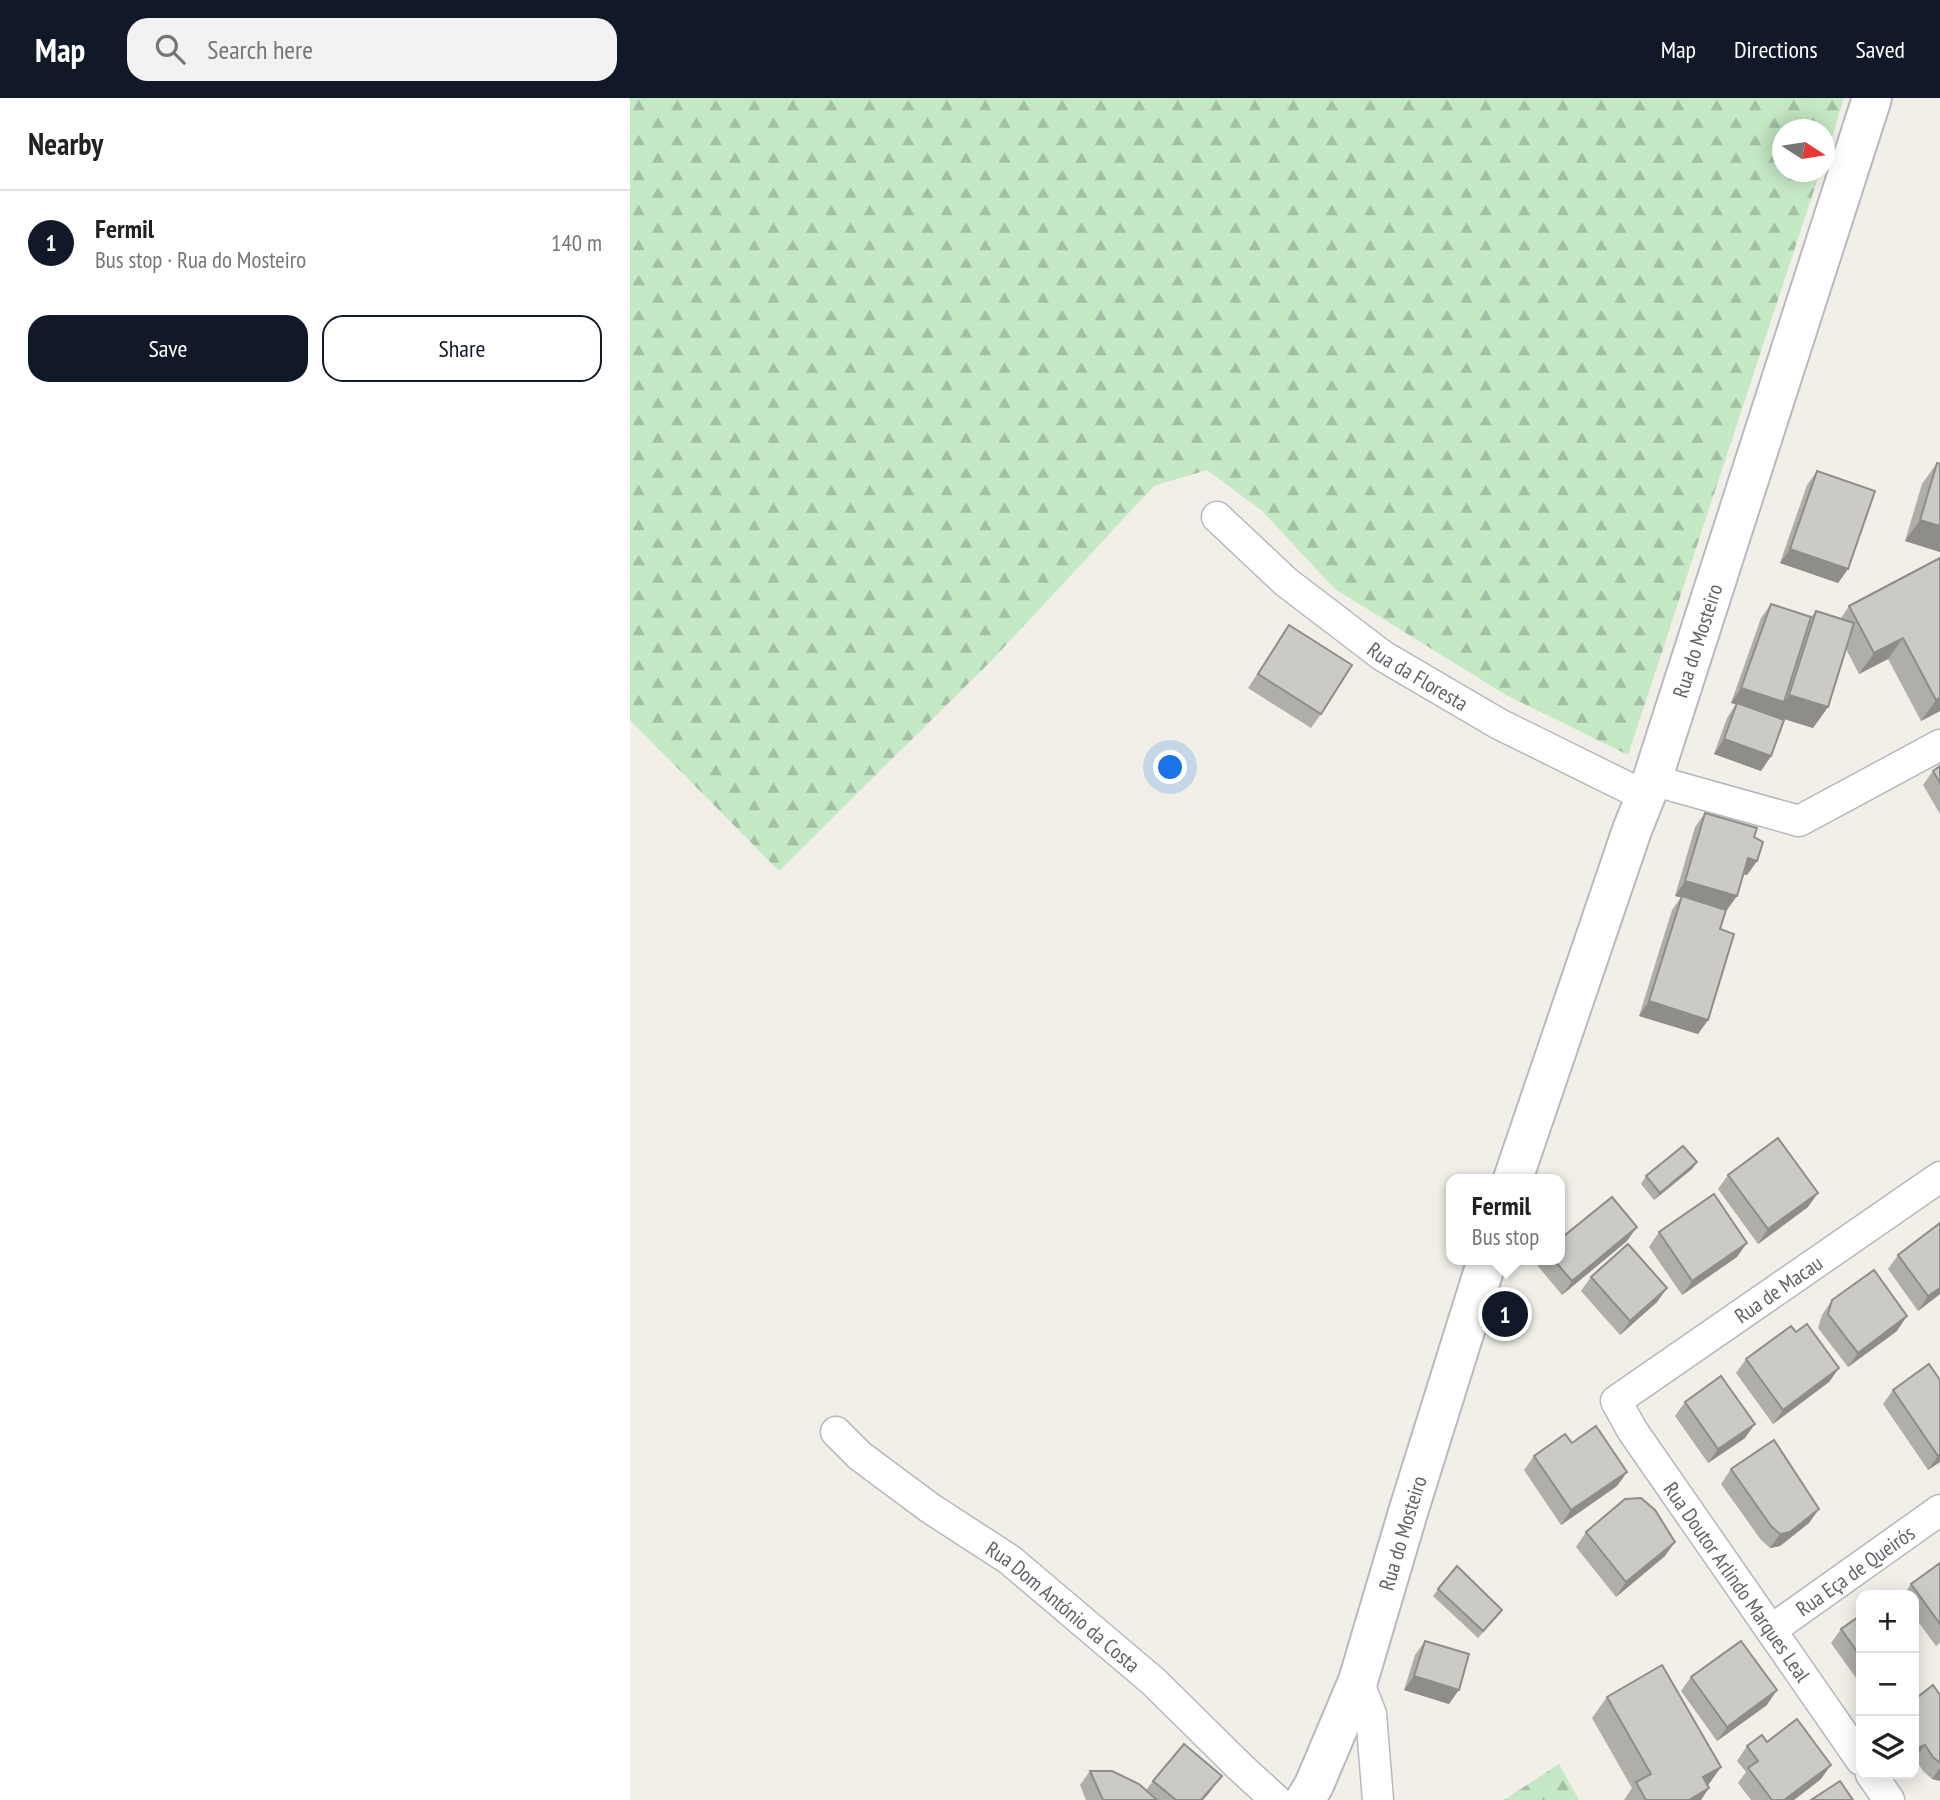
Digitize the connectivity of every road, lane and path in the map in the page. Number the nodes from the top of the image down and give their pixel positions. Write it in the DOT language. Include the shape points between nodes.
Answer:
graph roads {
  1 [pos="1872,98"];
  2 [pos="1217,517"];
  3 [pos="1940,745"];
  4 [pos="1648,788"];
  5 [pos="1515,1174"];
  6 [pos="1940,1177"];
  7 [pos="1485,1265"];
  8 [pos="1616,1401"];
  9 [pos="835,1432"];
  10 [pos="1940,1510"];
  11 [pos="1771,1630"];
  12 [pos="1358,1681"];
  13 [pos="1856,1753"];
  14 [pos="1874,1779"];
  15 [pos="1276,1800"];
  16 [pos="1305,1800"];
  17 [pos="1378,1800"];
  18 [pos="1889,1800"];
  1 -- 4 [label="main road, Rua do Mosteiro"];
  2 -- 4 [label="street, Rua da Floresta" via="1286,582 1383,656 1499,724"];
  3 -- 4 [label="street, Rua da Floresta" via="1799,821"];
  4 -- 5 [label="main road, Rua do Mosteiro"];
  6 -- 8 [label="street, Rua de Macau"];
  7 -- 12 [label="main road, Rua do Mosteiro"];
  8 -- 11 [label="street, Rua Doutor Arlindo Marques Leal"];
  9 -- 15 [label="street, Rua Dom António da Costa" via="930,1508 1010,1560 1154,1682"];
  10 -- 11 [label="street, Rua Eça de Queirós"];
  11 -- 13 [label="street, Rua Doutor Arlindo Marques Leal"];
  12 -- 16 [label="main road, Rua do Mosteiro"];
  12 -- 17 [label="street" via="1371,1714"];
  14 -- 18 [label="street"];
}
